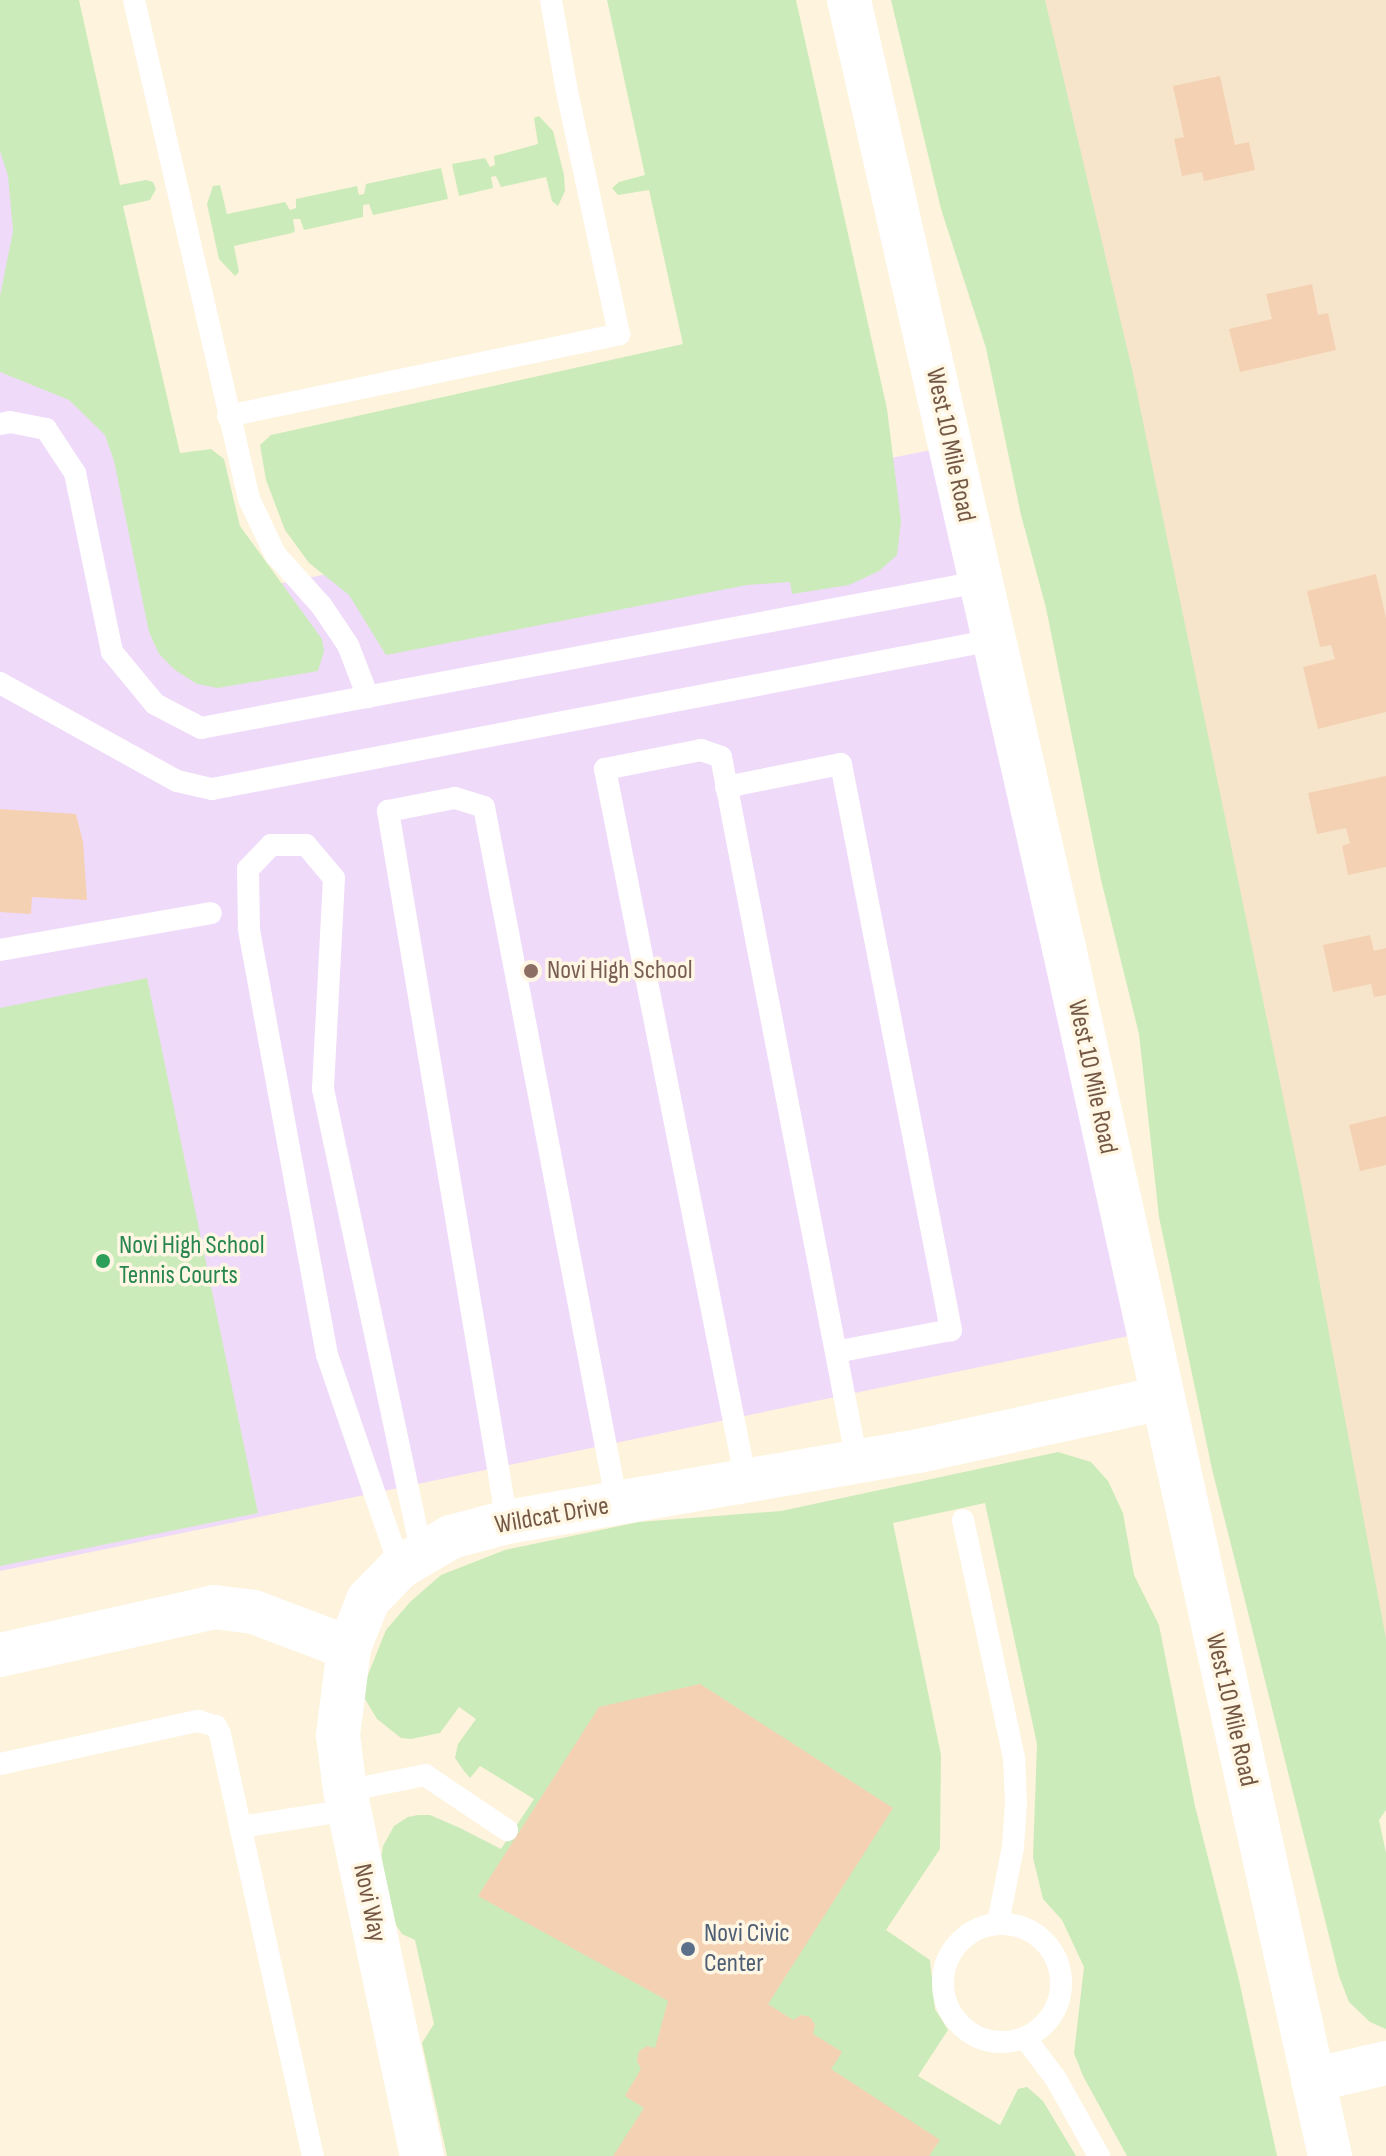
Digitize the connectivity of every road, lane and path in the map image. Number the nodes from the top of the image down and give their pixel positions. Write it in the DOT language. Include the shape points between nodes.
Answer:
graph roads {
  1 [pos="134,0"];
  2 [pos="551,0"];
  3 [pos="849,0"];
  4 [pos="228,416"];
  5 [pos="0,424"];
  6 [pos="979,582"];
  7 [pos="993,640"];
  8 [pos="0,683"];
  9 [pos="368,697"];
  10 [pos="726,787"];
  11 [pos="211,913"];
  12 [pos="0,950"];
  13 [pos="836,1352"];
  14 [pos="1162,1398"];
  15 [pos="857,1462"];
  16 [pos="746,1482"];
  17 [pos="617,1504"];
  18 [pos="963,1520"];
  19 [pos="507,1522"];
  20 [pos="411,1560"];
  21 [pos="349,1648"];
  22 [pos="0,1655"];
  23 [pos="0,1764"];
  24 [pos="347,1800"];
  25 [pos="241,1827"];
  26 [pos="507,1830"];
  27 [pos="998,1923"];
  28 [pos="1025,2038"];
  29 [pos="1386,2063"];
  30 [pos="1313,2080"];
  31 [pos="313,2156"];
  32 [pos="422,2156"];
  33 [pos="1099,2156"];
  34 [pos="1330,2156"];
  1 -- 4 [label="lane"];
  2 -- 4 [label="lane" via="619,334"];
  3 -- 6 [label="main road, West 10 Mile Road"];
  4 -- 9 [label="lane" via="249,499 275,554 348,645"];
  5 -- 9 [label="lane" via="46,429 75,473 112,652 155,704 201,728"];
  6 -- 7 [label="main road, West 10 Mile Road"];
  6 -- 9 [label="lane"];
  7 -- 8 [label="lane" via="212,789 177,781"];
  7 -- 14 [label="main road, West 10 Mile Road"];
  10 -- 13 [label="lane"];
  10 -- 13 [label="lane" via="841,764 945,1298 951,1330"];
  10 -- 16 [label="lane" via="721,757 701,750 605,769"];
  11 -- 12 [label="lane"];
  13 -- 15 [label="lane"];
  14 -- 15 [label="main road, Wildcat Drive"];
  14 -- 30 [label="main road, West 10 Mile Road"];
  15 -- 16 [label="main road, Wildcat Drive"];
  16 -- 17 [label="main road, Wildcat Drive"];
  17 -- 19 [label="main road, Wildcat Drive"];
  17 -- 19 [label="lane" via="484,807 455,798 388,811"];
  18 -- 27 [label="lane" via="1014,1757 1013,1847"];
  19 -- 20 [label="main road, Wildcat Drive" via="451,1537"];
  20 -- 20 [label="lane" via="323,1089 334,878 306,845 271,845 248,869 249,928 327,1355"];
  20 -- 21 [label="main road, Wildcat Drive" via="368,1600"];
  21 -- 22 [label="main road" via="254,1612 214,1607"];
  21 -- 24 [label="main road, Novi Way" via="338,1735"];
  23 -- 25 [label="lane" via="207,1721 220,1734"];
  24 -- 25 [label="lane"];
  24 -- 26 [label="lane" via="425,1775"];
  24 -- 32 [label="main road, Novi Way"];
  25 -- 31 [label="lane"];
  27 -- 28 [label="lane" via="1033,1931 1057,1960 1060,1997 1053,2014"];
  27 -- 28 [label="lane" via="960,1939 948,1956 944,1997 959,2023 984,2040 1005,2043"];
  28 -- 33 [label="lane" via="1056,2079"];
  29 -- 30 [label="main road"];
  30 -- 34 [label="main road, West 10 Mile Road"];
}
